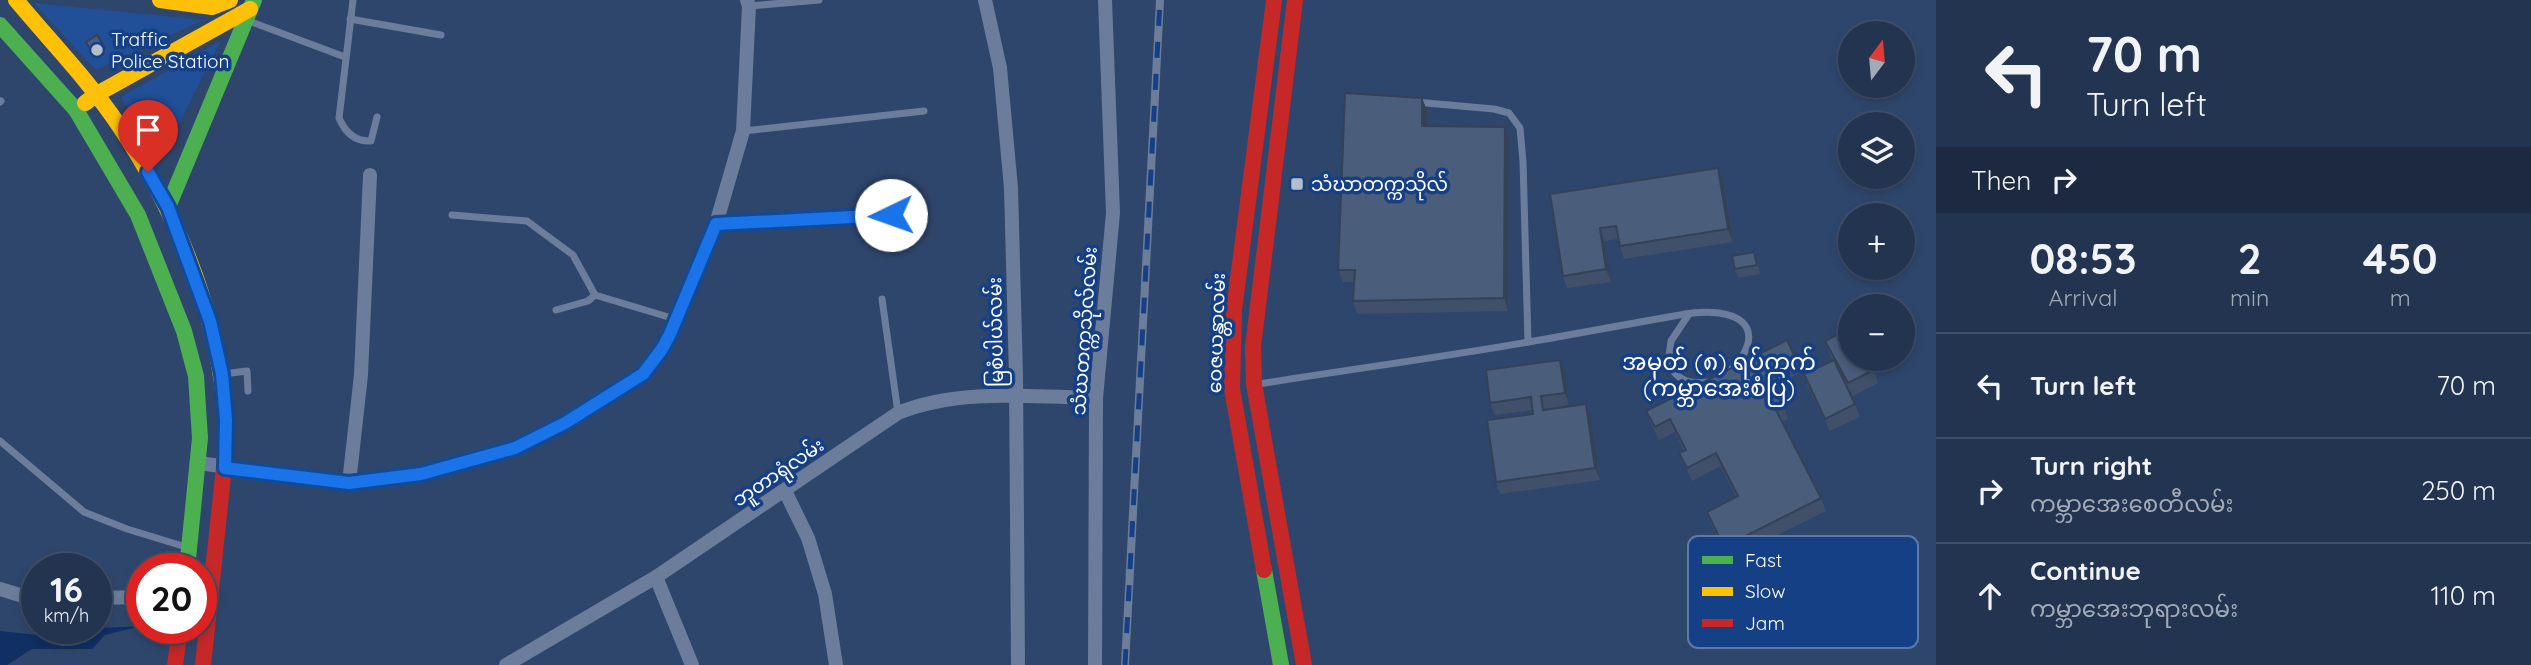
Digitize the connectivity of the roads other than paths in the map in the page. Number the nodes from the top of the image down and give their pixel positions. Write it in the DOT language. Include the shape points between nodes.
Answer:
graph roads {
  1 [pos="16,0"];
  2 [pos="160,0"];
  3 [pos="230,0"];
  4 [pos="353,0"];
  5 [pos="819,0"];
  6 [pos="985,0"];
  7 [pos="1105,0"];
  8 [pos="1274,0"];
  9 [pos="1295,0"];
  10 [pos="748,3"];
  11 [pos="250,10"];
  12 [pos="351,19"];
  13 [pos="0,25"];
  14 [pos="441,35"];
  15 [pos="345,57"];
  16 [pos="97,94"];
  17 [pos="1406,102"];
  18 [pos="76,110"];
  19 [pos="924,111"];
  20 [pos="377,117"];
  21 [pos="743,131"];
  22 [pos="370,175"];
  23 [pos="168,207"];
  24 [pos="452,215"];
  25 [pos="891,215"];
  26 [pos="716,224"];
  27 [pos="595,295"];
  28 [pos="881,299"];
  29 [pos="556,310"];
  30 [pos="1689,314"];
  31 [pos="677,319"];
  32 [pos="1528,342"];
  33 [pos="222,374"];
  34 [pos="1254,384"];
  35 [pos="248,391"];
  36 [pos="1016,397"];
  37 [pos="1096,398"];
  38 [pos="898,413"];
  39 [pos="0,441"];
  40 [pos="198,463"];
  41 [pos="225,468"];
  42 [pos="349,483"];
  43 [pos="785,491"];
  44 [pos="190,548"];
  45 [pos="189,553"];
  46 [pos="212,553"];
  47 [pos="656,577"];
  48 [pos="0,589"];
  49 [pos="21,595"];
  50 [pos="178,644"];
  51 [pos="204,644"];
  52 [pos="175,665"];
  53 [pos="203,665"];
  54 [pos="506,665"];
  55 [pos="692,665"];
  56 [pos="836,665"];
  57 [pos="1018,665"];
  58 [pos="1095,665"];
  59 [pos="1281,665"];
  60 [pos="1304,665"];
  1 -- 16 [label="main road"];
  2 -- 3 [label="main road" via="212,7"];
  4 -- 12 [label="lane"];
  5 -- 10 [label="lane"];
  6 -- 36 [label="street, မြစံပါယ်လမ်း" via="1000,68 1010,174"];
  7 -- 37 [label="street, သံဃတက္ကသိုလ်လမ်း" via="1113,213"];
  8 -- 59 [label="main road, ဝေဇယန္တာလမ်း" via="1234,310 1232,389"];
  9 -- 34 [label="main road, ဝေဇယန္တာလမ်း" via="1256,306"];
  10 -- 21 [label="street"];
  11 -- 15 [label="lane"];
  11 -- 16 [label="main road"];
  11 -- 23 [label="main road"];
  12 -- 14 [label="lane"];
  12 -- 15 [label="lane"];
  13 -- 18 [label="main road"];
  15 -- 20 [label="lane" via="339,102 343,129 361,141 371,141"];
  16 -- 18 [label="main road"];
  16 -- 23 [label="main road"];
  17 -- 32 [label="lane" via="1494,109 1508,113 1520,128"];
  18 -- 40 [label="main road" via="138,215 184,331 195,376"];
  19 -- 21 [label="lane"];
  21 -- 26 [label="street"];
  22 -- 42 [label="street" via="361,375"];
  23 -- 33 [label="main road" via="210,321"];
  24 -- 27 [label="lane" via="527,221 573,255"];
  25 -- 26 [label="lane"];
  26 -- 31 [label="street"];
  27 -- 29 [label="lane"];
  27 -- 31 [label="lane"];
  28 -- 38 [label="lane"];
  30 -- 30 [label="lane" via="1732,316 1743,321 1749,332 1740,362 1709,382 1692,384 1677,377 1668,364 1671,341"];
  30 -- 32 [label="lane"];
  31 -- 42 [label="street" via="643,374 515,448 421,474"];
  32 -- 34 [label="lane"];
  33 -- 35 [label="lane" via="247,371"];
  33 -- 41 [label="main road"];
  34 -- 60 [label="main road, ဝေဇယန္တာလမ်း"];
  36 -- 37 [label="street, ဘူတာရုံလမ်း"];
  36 -- 38 [label="street, ဘူတာရုံလမ်း" via="953,398"];
  36 -- 57 [label="street, မြစံပါယ်လမ်း"];
  37 -- 58 [label="street, သံဃတက္ကသိုလ်လမ်း"];
  38 -- 43 [label="street, ဘူတာရုံလမ်း"];
  39 -- 44 [label="lane" via="84,512"];
  40 -- 41 [label="street"];
  40 -- 44 [label="main road"];
  41 -- 42 [label="street"];
  41 -- 46 [label="main road"];
  43 -- 47 [label="street, ဘူတာရုံလမ်း"];
  43 -- 56 [label="street" via="808,538 825,594"];
  44 -- 45 [label="main road"];
  47 -- 54 [label="street, ဘူတာရုံလမ်း"];
  47 -- 55 [label="street"];
  48 -- 49 [label="street"];
  50 -- 52 [label="main road"];
  51 -- 53 [label="main road"];
}
